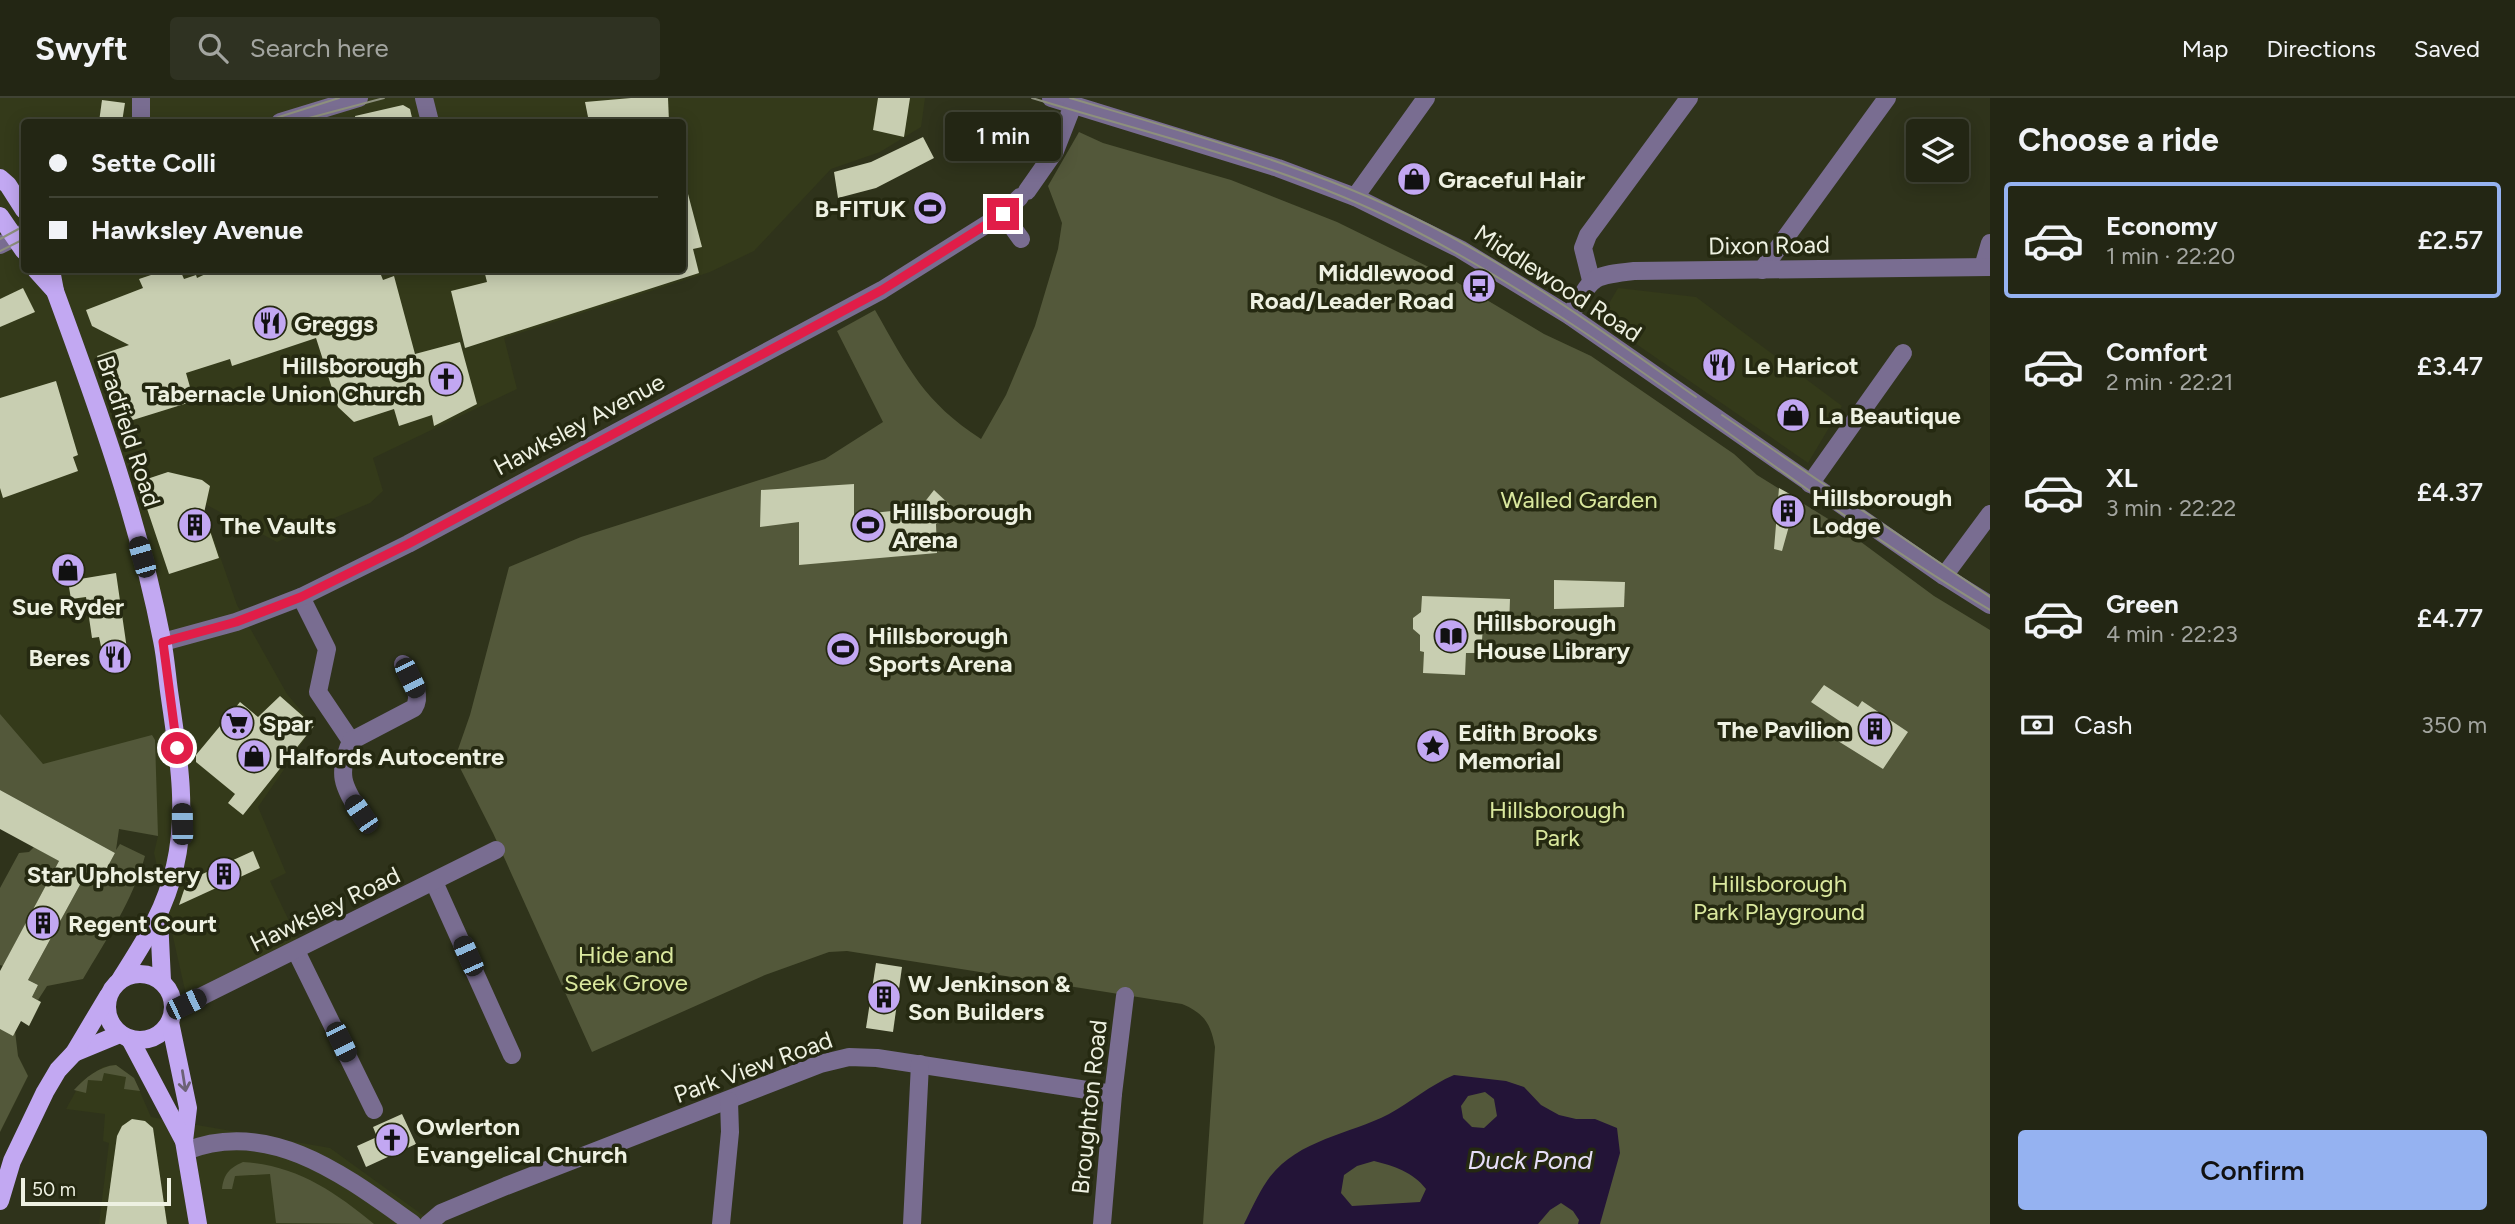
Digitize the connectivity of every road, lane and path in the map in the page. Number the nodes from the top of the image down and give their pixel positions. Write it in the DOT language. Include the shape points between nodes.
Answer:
graph roads {
  1 [pos="141,98"];
  2 [pos="359,98"];
  3 [pos="424,98"];
  4 [pos="1051,98"];
  5 [pos="1426,98"];
  6 [pos="1689,98"];
  7 [pos="1887,98"];
  8 [pos="328,102"];
  9 [pos="1073,105"];
  10 [pos="141,119"];
  11 [pos="287,119"];
  12 [pos="429,119"];
  13 [pos="0,178"];
  14 [pos="1355,197"];
  15 [pos="21,205"];
  16 [pos="1003,214"];
  17 [pos="0,216"];
  18 [pos="1021,239"];
  19 [pos="16,242"];
  20 [pos="1990,243"];
  21 [pos="1986,267"];
  22 [pos="1762,270"];
  23 [pos="39,273"];
  24 [pos="52,273"];
  25 [pos="1591,280"];
  26 [pos="55,291"];
  27 [pos="1570,316"];
  28 [pos="1903,353"];
  29 [pos="1810,484"];
  30 [pos="1990,514"];
  31 [pos="1944,576"];
  32 [pos="301,597"];
  33 [pos="1990,604"];
  34 [pos="163,642"];
  35 [pos="403,664"];
  36 [pos="351,741"];
  37 [pos="361,814"];
  38 [pos="496,850"];
  39 [pos="434,882"];
  40 [pos="159,918"];
  41 [pos="296,951"];
  42 [pos="120,980"];
  43 [pos="162,981"];
  44 [pos="108,996"];
  45 [pos="1125,996"];
  46 [pos="172,1014"];
  47 [pos="125,1037"];
  48 [pos="75,1053"];
  49 [pos="512,1055"];
  50 [pos="920,1064"];
  51 [pos="1113,1094"];
  52 [pos="729,1101"];
  53 [pos="374,1110"];
  54 [pos="185,1146"];
  55 [pos="0,1201"];
  56 [pos="198,1224"];
  57 [pos="413,1224"];
  58 [pos="428,1224"];
  59 [pos="721,1224"];
  60 [pos="912,1224"];
  61 [pos="1102,1224"];
  1 -- 10 [label="street"];
  2 -- 8 [label="street"];
  3 -- 12 [label="street"];
  4 -- 9 [label="street, Middlewood Road"];
  5 -- 14 [label="street"];
  6 -- 25 [label="street" via="1588,235 1583,248"];
  7 -- 22 [label="street"];
  8 -- 11 [label="street"];
  9 -- 14 [label="street, Middlewood Road" via="1223,149"];
  9 -- 16 [label="street, Hawksley Avenue" via="1055,152"];
  13 -- 15 [label="main road"];
  14 -- 27 [label="street, Middlewood Road" via="1460,248"];
  16 -- 18 [label="street"];
  16 -- 32 [label="street, Hawksley Avenue" via="882,290"];
  17 -- 19 [label="main road"];
  20 -- 21 [label="street"];
  21 -- 22 [label="street, Dixon Road"];
  22 -- 25 [label="street, Dixon Road" via="1634,271"];
  23 -- 26 [label="main road, Bradfield Road"];
  24 -- 26 [label="main road, Bradfield Road"];
  25 -- 27 [label="street"];
  26 -- 34 [label="main road, Bradfield Road" via="131,514"];
  27 -- 29 [label="street, Middlewood Road"];
  28 -- 29 [label="street"];
  29 -- 31 [label="street, Middlewood Road"];
  30 -- 31 [label="street"];
  31 -- 33 [label="street, Middlewood Road"];
  32 -- 34 [label="street, Hawksley Avenue" via="236,622"];
  32 -- 36 [label="street" via="327,649 318,692"];
  34 -- 40 [label="main road, Bradfield Road" via="181,771 182,824 176,864"];
  35 -- 36 [label="street" via="418,693 414,708"];
  36 -- 37 [label="street" via="341,764 343,779"];
  38 -- 39 [label="street, Hawksley Road"];
  39 -- 41 [label="street, Hawksley Road"];
  39 -- 49 [label="street"];
  40 -- 42 [label="main road, Bradfield Road"];
  40 -- 43 [label="main road, Bradfield Road"];
  41 -- 46 [label="street, Hawksley Road"];
  41 -- 53 [label="street"];
  42 -- 43 [label="main road" via="142,973"];
  42 -- 44 [label="main road, Bradfield Road"];
  43 -- 46 [label="main road, Bradfield Road" via="169,989"];
  44 -- 47 [label="main road" via="108,1017"];
  44 -- 48 [label="main road, Bradfield Road"];
  45 -- 51 [label="street, Broughton Road"];
  46 -- 47 [label="main road, Bradfield Road" via="163,1032 153,1038"];
  46 -- 54 [label="main road, one-way" via="188,1108"];
  47 -- 48 [label="main road, Bradfield Road"];
  47 -- 54 [label="main road"];
  48 -- 55 [label="main road, Bradfield Road" via="58,1070 27,1127"];
  50 -- 51 [label="street, Park View Road"];
  50 -- 52 [label="street, Park View Road" via="849,1057"];
  50 -- 60 [label="street"];
  51 -- 61 [label="street, Broughton Road"];
  52 -- 58 [label="street, Park View Road" via="506,1186 440,1213"];
  52 -- 59 [label="street"];
  54 -- 56 [label="main road"];
  54 -- 57 [label="street" via="243,1142 293,1151 342,1174"];
}
